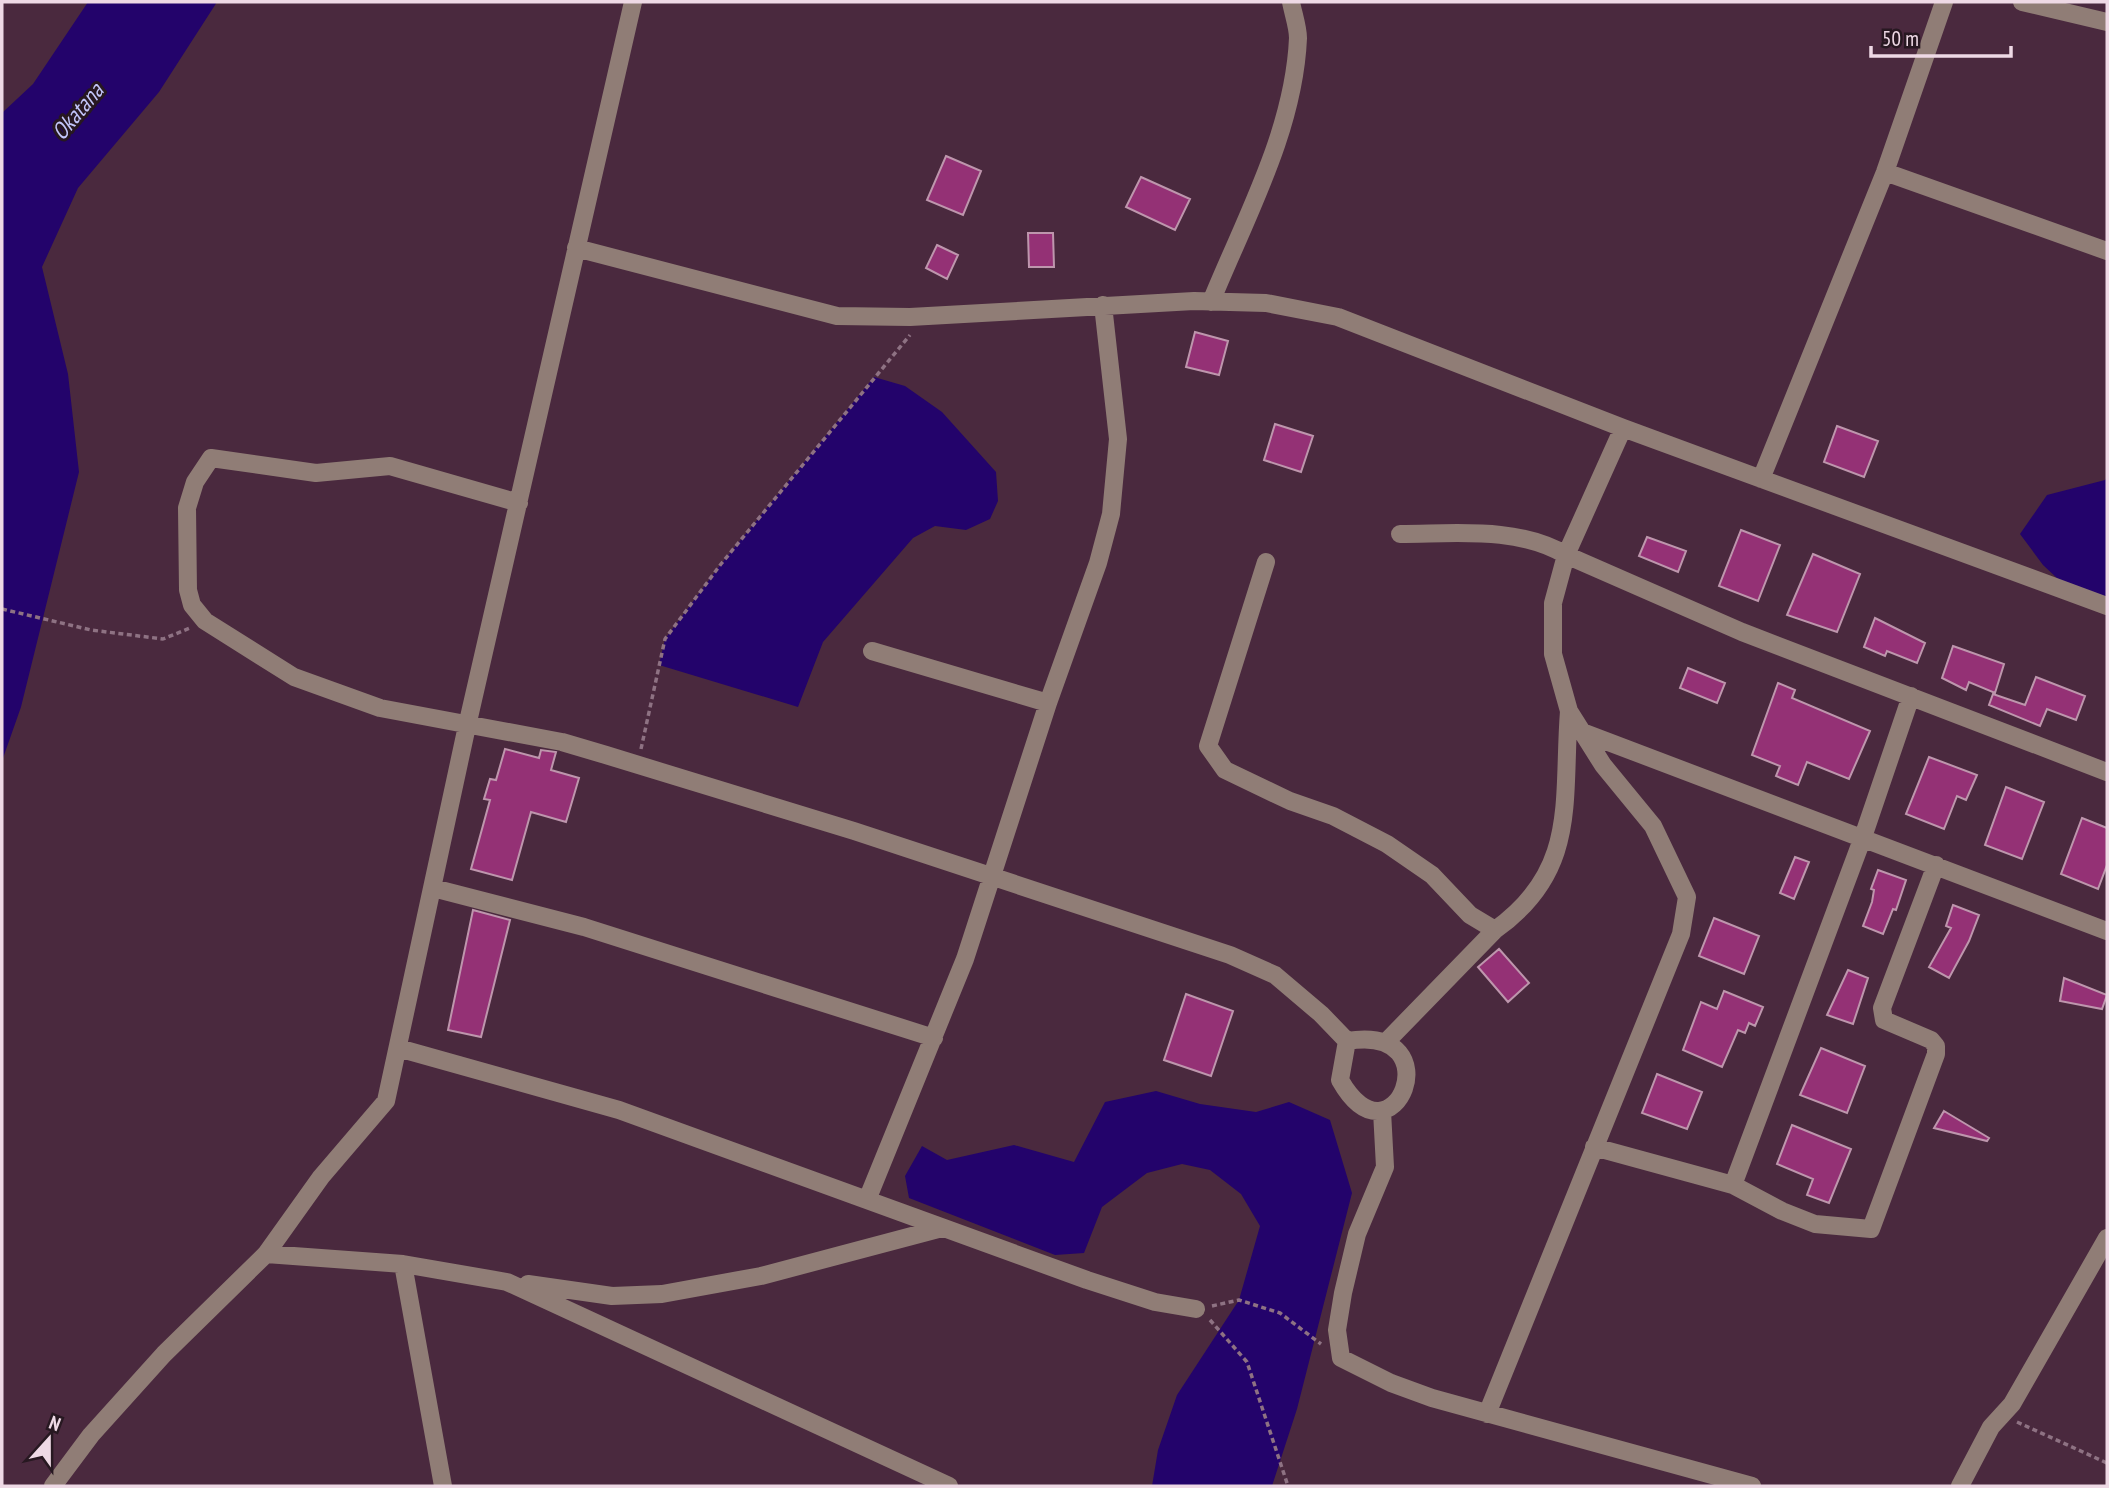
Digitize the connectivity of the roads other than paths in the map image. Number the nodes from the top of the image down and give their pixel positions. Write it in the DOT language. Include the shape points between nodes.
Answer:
graph roads {
  1 [pos="633,2"];
  2 [pos="1291,2"];
  3 [pos="1944,2"];
  4 [pos="2022,2"];
  5 [pos="2107,22"];
  6 [pos="1885,172"];
  7 [pos="576,248"];
  8 [pos="2107,251"];
  9 [pos="1211,302"];
  10 [pos="1103,305"];
  11 [pos="1623,428"];
  12 [pos="1761,479"];
  13 [pos="519,503"];
  14 [pos="1400,534"];
  15 [pos="1566,555"];
  16 [pos="1266,562"];
  17 [pos="2107,606"];
  18 [pos="873,651"];
  19 [pos="1910,696"];
  20 [pos="1048,703"];
  21 [pos="1569,710"];
  22 [pos="467,726"];
  23 [pos="1582,732"];
  24 [pos="2107,772"];
  25 [pos="1863,837"];
  26 [pos="1936,865"];
  27 [pos="992,875"];
  28 [pos="433,888"];
  29 [pos="1495,930"];
  30 [pos="2107,931"];
  31 [pos="934,1038"];
  32 [pos="1347,1041"];
  33 [pos="1387,1041"];
  34 [pos="398,1048"];
  35 [pos="1382,1111"];
  36 [pos="1594,1147"];
  37 [pos="1733,1185"];
  38 [pos="867,1200"];
  39 [pos="942,1228"];
  40 [pos="2107,1238"];
  41 [pos="266,1254"];
  42 [pos="403,1264"];
  43 [pos="507,1282"];
  44 [pos="1196,1309"];
  45 [pos="1487,1414"];
  46 [pos="53,1486"];
  47 [pos="443,1486"];
  48 [pos="949,1486"];
  49 [pos="1752,1486"];
  50 [pos="1960,1486"];
  1 -- 7 [label="street"];
  2 -- 9 [label="street" via="1298,36 1291,93 1279,138"];
  3 -- 6 [label="street"];
  4 -- 5 [label="street"];
  6 -- 8 [label="street"];
  6 -- 12 [label="street"];
  7 -- 10 [label="street" via="837,316 928,317"];
  7 -- 13 [label="street"];
  9 -- 10 [label="street"];
  9 -- 11 [label="street" via="1266,303 1338,317"];
  10 -- 20 [label="street" via="1118,439 1111,514"];
  11 -- 12 [label="street"];
  11 -- 15 [label="street"];
  12 -- 17 [label="street"];
  13 -- 22 [label="street"];
  13 -- 22 [label="street" via="390,466 308,473 211,458 195,482 187,508 188,590 192,605 205,621 295,677 380,708"];
  14 -- 15 [label="street" via="1492,535 1546,543"];
  15 -- 19 [label="street" via="1742,632"];
  15 -- 21 [label="street" via="1553,603 1553,653"];
  16 -- 29 [label="street" via="1208,746 1224,770 1387,844 1432,875 1470,915"];
  18 -- 20 [label="street"];
  19 -- 24 [label="street"];
  19 -- 25 [label="street"];
  20 -- 27 [label="street"];
  21 -- 23 [label="street"];
  21 -- 29 [label="street" via="1565,808 1548,875 1522,908"];
  22 -- 27 [label="street" via="562,743"];
  22 -- 28 [label="street"];
  23 -- 25 [label="street"];
  23 -- 36 [label="street" via="1653,826 1687,897 1681,934"];
  25 -- 26 [label="street"];
  25 -- 37 [label="street"];
  26 -- 30 [label="street"];
  26 -- 37 [label="street" via="1882,1008 1884,1020 1931,1040 1936,1054 1871,1230 1815,1224"];
  27 -- 31 [label="street"];
  27 -- 32 [label="street" via="1230,955 1275,975"];
  28 -- 31 [label="street" via="584,927"];
  28 -- 34 [label="street"];
  29 -- 33 [label="street"];
  31 -- 38 [label="street"];
  32 -- 33 [label="street"];
  32 -- 35 [label="street" via="1340,1080 1349,1095 1365,1107"];
  33 -- 35 [label="street" via="1402,1059 1406,1076 1395,1106"];
  34 -- 38 [label="street" via="619,1110"];
  34 -- 41 [label="street" via="386,1101 321,1177"];
  35 -- 45 [label="street" via="1385,1167 1357,1234 1343,1293 1337,1330 1341,1358 1391,1383"];
  36 -- 37 [label="street"];
  36 -- 45 [label="street"];
  38 -- 39 [label="street"];
  39 -- 43 [label="street" via="761,1276 646,1296"];
  39 -- 44 [label="street" via="1155,1302"];
  40 -- 50 [label="street" via="2055,1333 2003,1416 1991,1427"];
  41 -- 42 [label="street"];
  41 -- 46 [label="street" via="164,1354 91,1435"];
  42 -- 43 [label="street"];
  42 -- 47 [label="street"];
  43 -- 48 [label="street"];
  45 -- 49 [label="street"];
}
